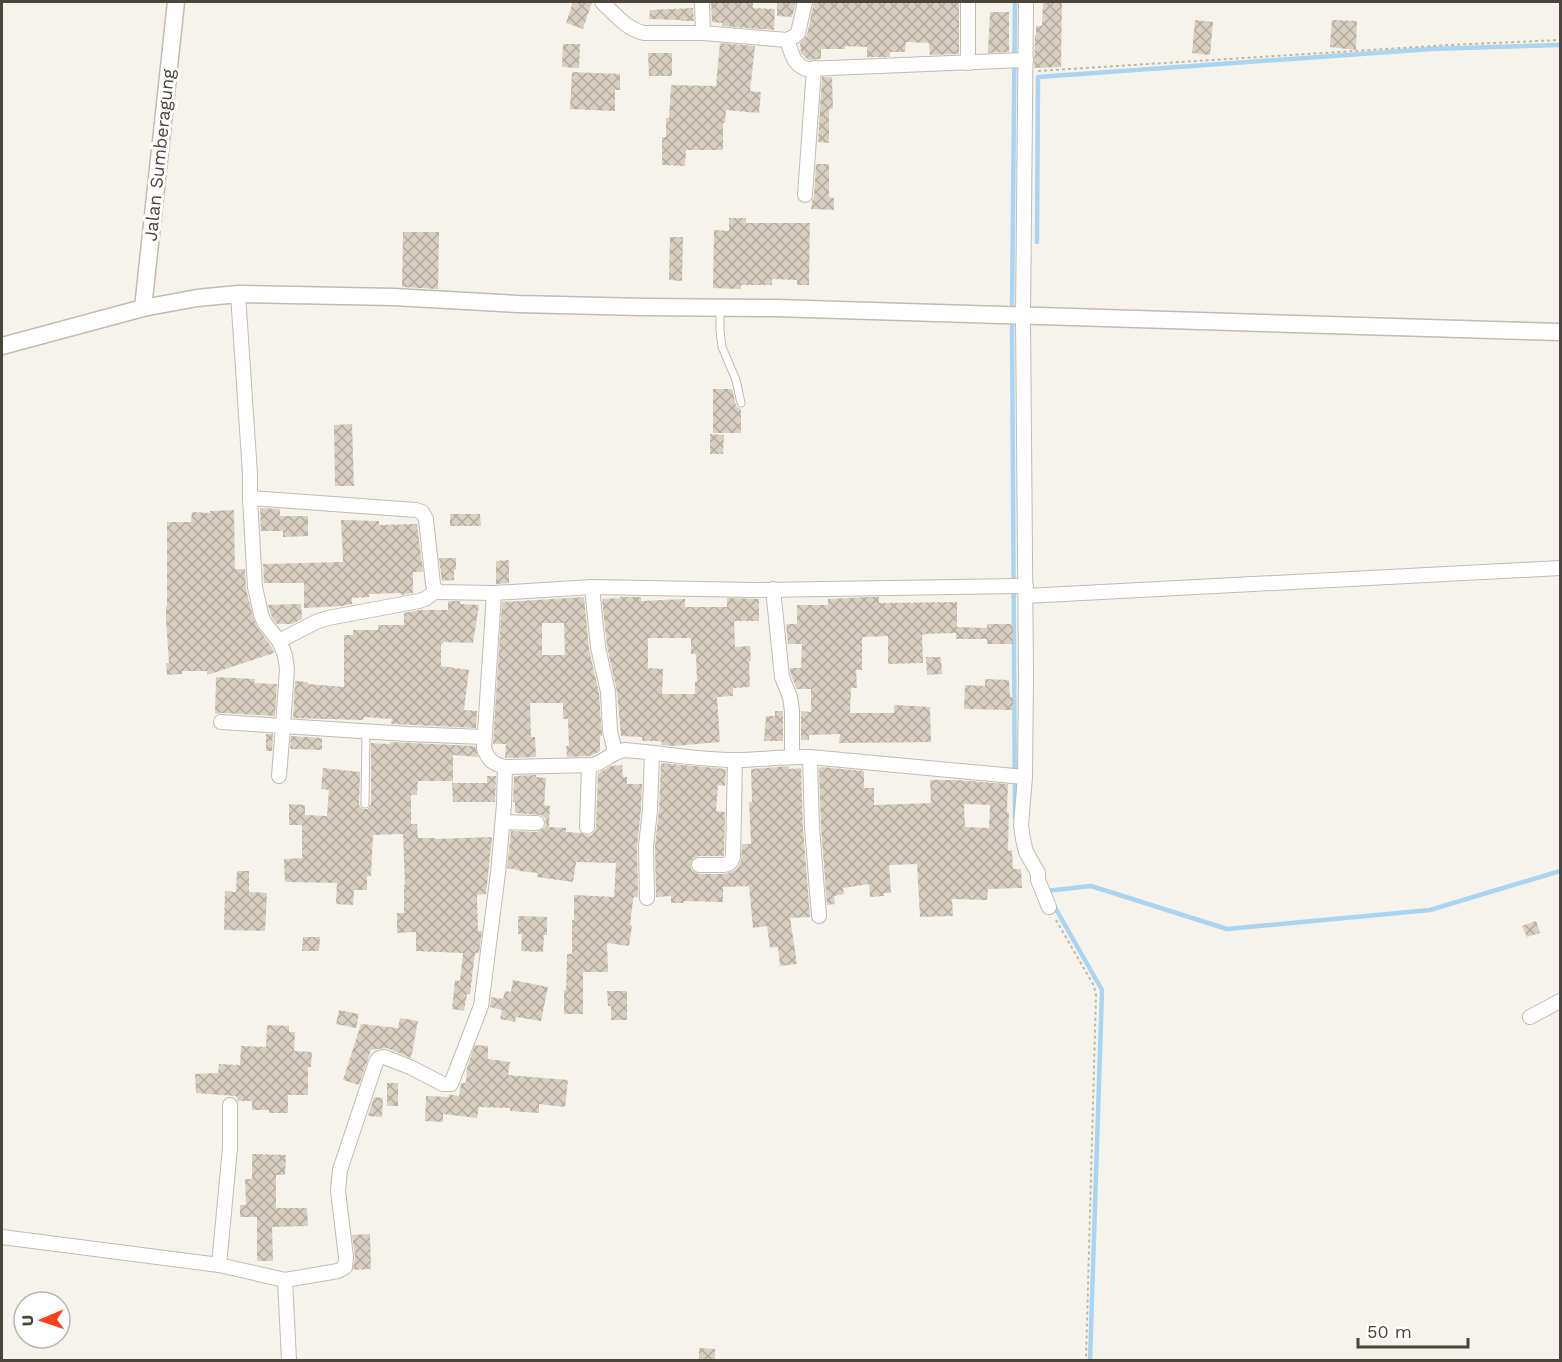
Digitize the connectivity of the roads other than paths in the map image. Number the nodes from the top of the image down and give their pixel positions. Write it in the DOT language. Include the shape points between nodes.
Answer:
graph roads {
  1 [pos="176,2"];
  2 [pos="602,2"];
  3 [pos="702,2"];
  4 [pos="804,2"];
  5 [pos="968,2"];
  6 [pos="1026,2"];
  7 [pos="704,33"];
  8 [pos="787,40"];
  9 [pos="968,63"];
  10 [pos="1024,64"];
  11 [pos="814,69"];
  12 [pos="805,195"];
  13 [pos="238,294"];
  14 [pos="720,307"];
  15 [pos="143,308"];
  16 [pos="1023,316"];
  17 [pos="1560,332"];
  18 [pos="2,346"];
  19 [pos="741,403"];
  20 [pos="250,498"];
  21 [pos="1560,568"];
  22 [pos="592,587"];
  23 [pos="1020,588"];
  24 [pos="773,589"];
  25 [pos="436,591"];
  26 [pos="494,593"];
  27 [pos="279,641"];
  28 [pos="221,722"];
  29 [pos="283,726"];
  30 [pos="366,731"];
  31 [pos="484,737"];
  32 [pos="615,752"];
  33 [pos="652,753"];
  34 [pos="792,756"];
  35 [pos="810,757"];
  36 [pos="735,760"];
  37 [pos="589,765"];
  38 [pos="505,767"];
  39 [pos="279,776"];
  40 [pos="1018,777"];
  41 [pos="365,804"];
  42 [pos="503,822"];
  43 [pos="537,824"];
  44 [pos="587,826"];
  45 [pos="699,865"];
  46 [pos="647,898"];
  47 [pos="1049,907"];
  48 [pos="819,916"];
  49 [pos="1560,1001"];
  50 [pos="1530,1017"];
  51 [pos="231,1105"];
  52 [pos="2,1237"];
  53 [pos="219,1265"];
  54 [pos="285,1280"];
  55 [pos="289,1360"];
  1 -- 15 [label="street, Jalan Sumberagung"];
  2 -- 7 [label="street" via="637,31"];
  3 -- 7 [label="street"];
  4 -- 8 [label="street" via="798,33"];
  5 -- 9 [label="street"];
  6 -- 10 [label="street"];
  7 -- 8 [label="street"];
  8 -- 11 [label="street" via="795,62"];
  9 -- 10 [label="street"];
  9 -- 11 [label="street"];
  10 -- 16 [label="street"];
  11 -- 12 [label="street"];
  13 -- 14 [label="street"];
  13 -- 15 [label="street"];
  13 -- 20 [label="street"];
  14 -- 16 [label="street"];
  14 -- 19 [label="lane" via="722,347"];
  15 -- 18 [label="street"];
  16 -- 17 [label="street"];
  16 -- 23 [label="street"];
  20 -- 25 [label="street" via="422,512"];
  20 -- 27 [label="street" via="255,587 264,622"];
  21 -- 23 [label="street"];
  22 -- 24 [label="street"];
  22 -- 26 [label="street"];
  22 -- 32 [label="street"];
  23 -- 24 [label="street"];
  23 -- 40 [label="street"];
  24 -- 34 [label="street" via="782,677 792,711"];
  25 -- 26 [label="street"];
  25 -- 27 [label="street" via="419,601 322,620"];
  26 -- 31 [label="street"];
  27 -- 29 [label="street" via="287,669"];
  28 -- 29 [label="street"];
  29 -- 30 [label="street"];
  29 -- 39 [label="street"];
  30 -- 31 [label="street"];
  30 -- 41 [label="lane"];
  31 -- 38 [label="street" via="491,762"];
  32 -- 33 [label="street"];
  32 -- 37 [label="street" via="598,764"];
  33 -- 36 [label="street"];
  33 -- 46 [label="street"];
  34 -- 35 [label="street"];
  34 -- 36 [label="street"];
  35 -- 40 [label="street"];
  35 -- 48 [label="street"];
  36 -- 45 [label="street" via="732,858 730,863"];
  37 -- 38 [label="street"];
  37 -- 44 [label="street"];
  38 -- 42 [label="street"];
  40 -- 47 [label="street" via="1026,852"];
  42 -- 43 [label="street"];
  42 -- 54 [label="street" via="481,1006 453,1082 443,1084 410,1067 379,1058 340,1170 338,1191 345,1268"];
  49 -- 50 [label="street"];
  51 -- 53 [label="street"];
  52 -- 53 [label="street"];
  53 -- 54 [label="street"];
  54 -- 55 [label="street"];
}
